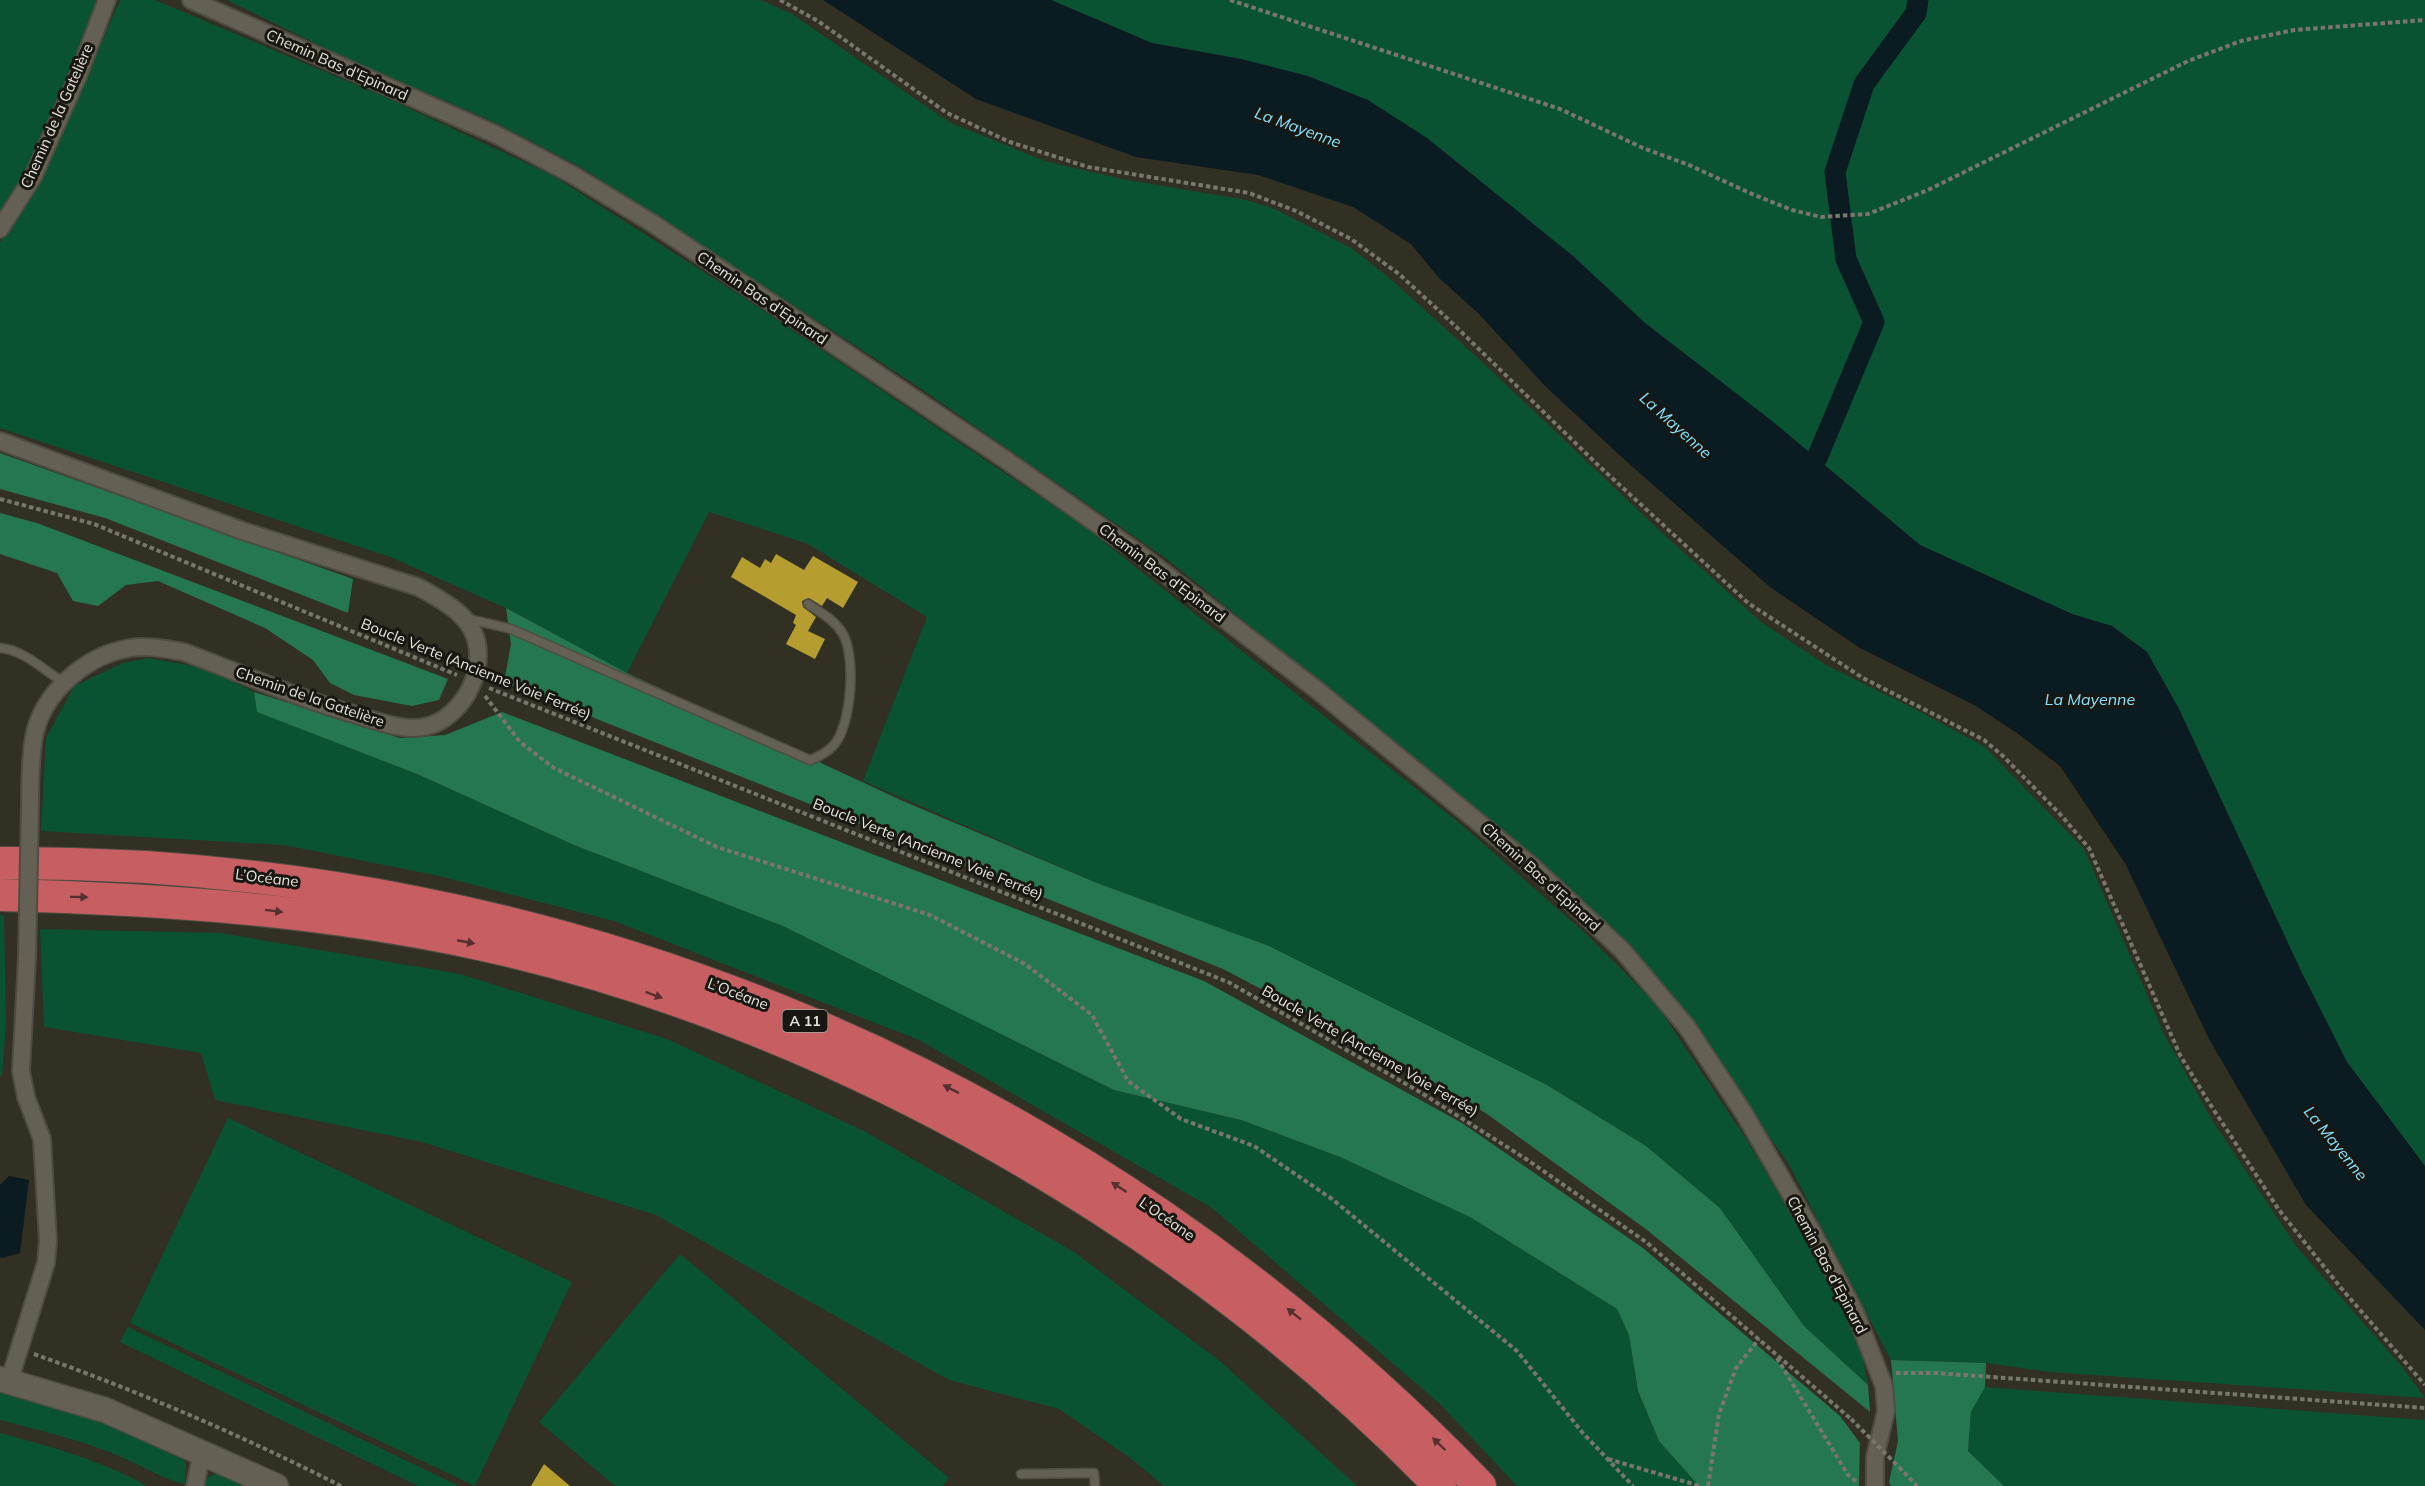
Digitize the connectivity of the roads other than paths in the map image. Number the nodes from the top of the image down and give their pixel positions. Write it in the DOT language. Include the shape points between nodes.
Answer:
graph roads {
  1 [pos="107,0"];
  2 [pos="191,0"];
  3 [pos="0,228"];
  4 [pos="0,441"];
  5 [pos="808,604"];
  6 [pos="464,617"];
  7 [pos="0,648"];
  8 [pos="64,683"];
  9 [pos="0,863"];
  10 [pos="0,895"];
  11 [pos="5,1380"];
  12 [pos="202,1453"];
  13 [pos="1021,1474"];
  14 [pos="195,1486"];
  15 [pos="276,1486"];
  16 [pos="1095,1486"];
  17 [pos="1440,1486"];
  18 [pos="1480,1486"];
  19 [pos="1875,1486"];
  1 -- 3 [label="street, Chemin de la Gatelière" via="33,177"];
  2 -- 19 [label="street, Chemin Bas d'Epinard" via="497,135 652,223 1137,552 1432,782 1533,867 1622,950 1687,1027 1745,1115 1813,1233 1855,1312 1884,1386 1886,1411 1875,1457"];
  4 -- 6 [label="street, Chemin de la Gatelière" via="243,531 418,587"];
  5 -- 6 [label="lane" via="835,622 844,637 850,687 844,728 834,746 810,760 511,629"];
  6 -- 8 [label="street, Chemin de la Gatelière" via="474,634 478,655 467,696 434,725 417,728 399,727 344,711 184,652 157,647 130,648 105,655"];
  7 -- 8 [label="lane" via="36,662"];
  8 -- 11 [label="street, Chemin de la Gatelière, bridge" via="50,699 34,736 21,1071 42,1139 48,1241 46,1263"];
  18 -- 9 [label="highway, L’Océane / A 11, one-way" via="1359,1369 1207,1247 1016,1124 824,1028 697,978 435,904 227,873 115,864"];
  10 -- 17 [label="highway, L’Océane / A 11, one-way" via="97,897 213,906 406,930 560,965 640,989 786,1044 859,1076 994,1145 1134,1232 1198,1276 1316,1370"];
  11 -- 12 [label="street" via="105,1410"];
  12 -- 14 [label="street"];
  12 -- 15 [label="street"];
  13 -- 16 [label="lane" via="1094,1473"];
}
